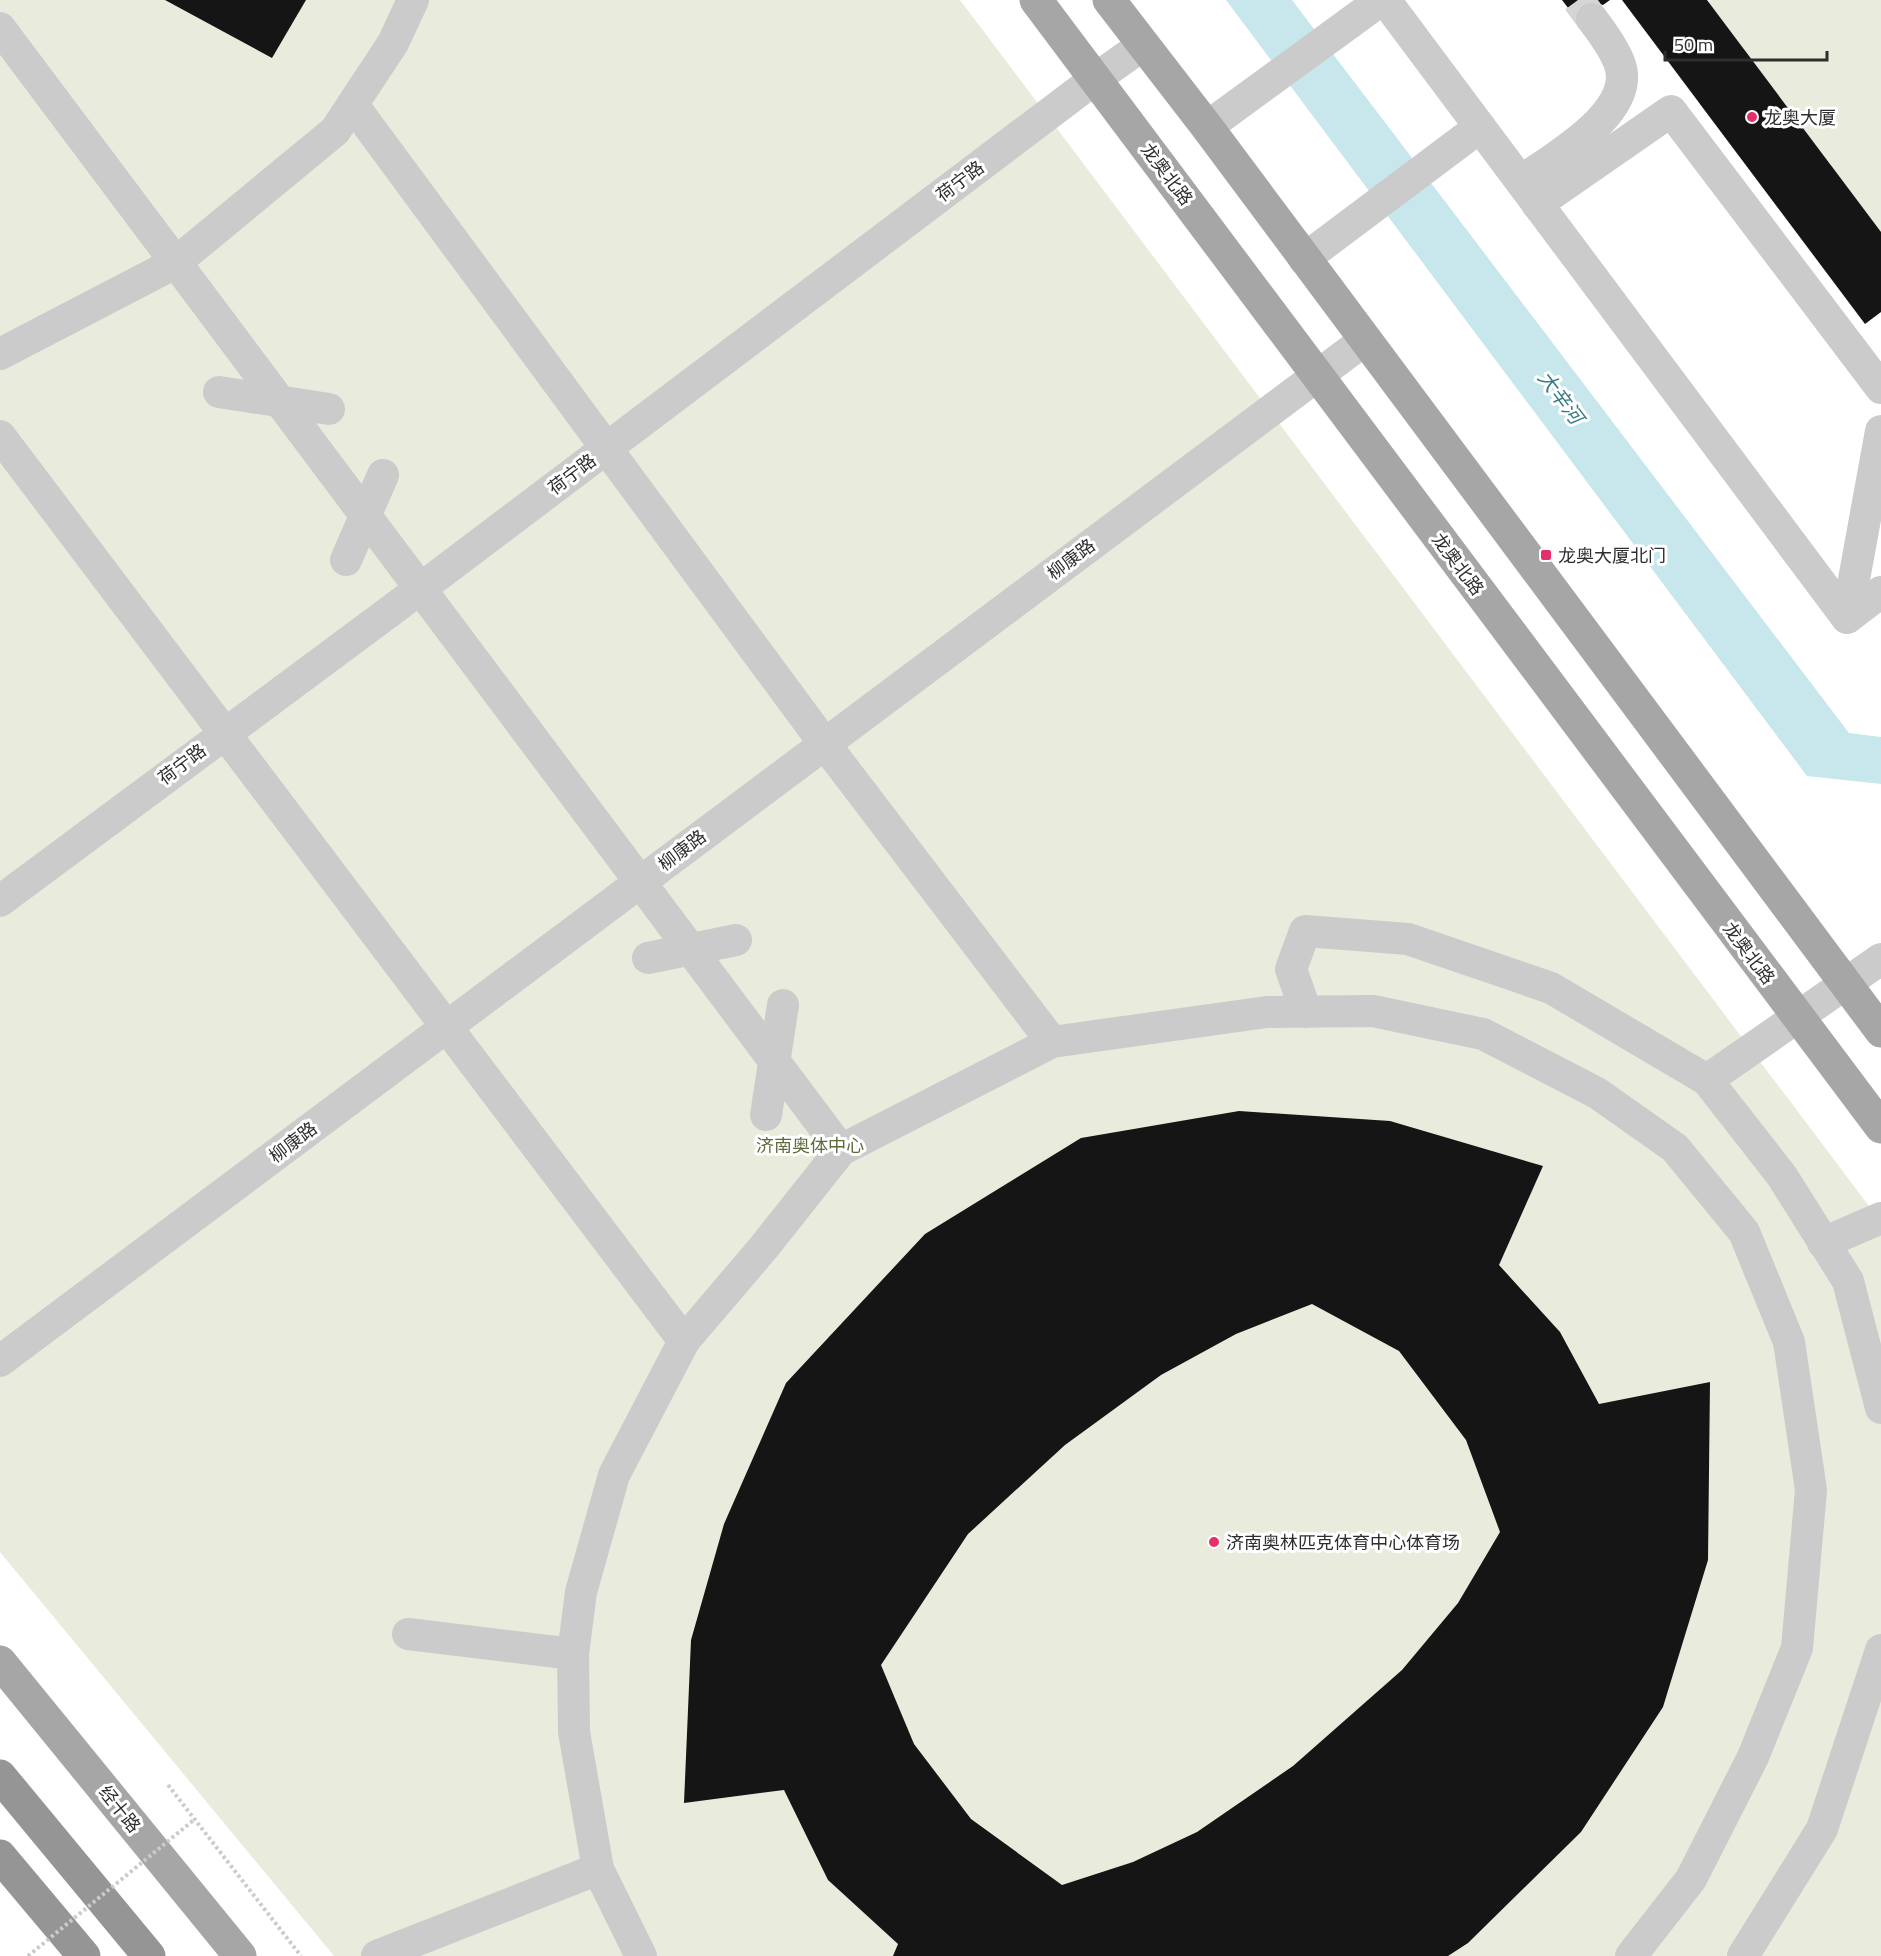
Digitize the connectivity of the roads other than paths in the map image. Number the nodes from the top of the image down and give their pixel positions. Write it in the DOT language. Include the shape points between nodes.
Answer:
graph roads {
  1 [pos="413,0"];
  2 [pos="1036,0"];
  3 [pos="1109,0"];
  4 [pos="1383,0"];
  5 [pos="1592,19"];
  6 [pos="0,28"];
  7 [pos="1143,45"];
  8 [pos="1095,79"];
  9 [pos="353,105"];
  10 [pos="1207,127"];
  11 [pos="1480,127"];
  12 [pos="1529,193"];
  13 [pos="1304,259"];
  14 [pos="175,263"];
  15 [pos="1365,340"];
  16 [pos="0,354"];
  17 [pos="1317,376"];
  18 [pos="1881,388"];
  19 [pos="219,392"];
  20 [pos="337,411"];
  21 [pos="1881,431"];
  22 [pos="607,448"];
  23 [pos="5,451"];
  24 [pos="385,471"];
  25 [pos="346,560"];
  26 [pos="420,589"];
  27 [pos="1881,592"];
  28 [pos="1847,618"];
  29 [pos="225,732"];
  30 [pos="824,743"];
  31 [pos="640,882"];
  32 [pos="0,902"];
  33 [pos="738,939"];
  34 [pos="648,958"];
  35 [pos="1881,959"];
  36 [pos="1846,984"];
  37 [pos="784,1001"];
  38 [pos="1306,1012"];
  39 [pos="1798,1019"];
  40 [pos="447,1027"];
  41 [pos="1881,1031"];
  42 [pos="1052,1042"];
  43 [pos="1707,1080"];
  44 [pos="766,1114"];
  45 [pos="1881,1127"];
  46 [pos="842,1150"];
  47 [pos="1881,1218"];
  48 [pos="1823,1243"];
  49 [pos="684,1341"];
  50 [pos="0,1361"];
  51 [pos="1881,1408"];
  52 [pos="408,1634"];
  53 [pos="573,1654"];
  54 [pos="0,1662"];
  55 [pos="1879,1664"];
  56 [pos="0,1776"];
  57 [pos="0,1856"];
  58 [pos="598,1869"];
  59 [pos="387,1954"];
  60 [pos="84,1956"];
  61 [pos="149,1956"];
  62 [pos="240,1956"];
  63 [pos="641,1956"];
  64 [pos="1631,1956"];
  65 [pos="1743,1956"];
  1 -- 9 [label="street" via="393,43"];
  2 -- 8 [label="main road, 龙奥北路"];
  3 -- 7 [label="main road"];
  4 -- 10 [label="street"];
  4 -- 11 [label="street"];
  5 -- 12 [label="street" via="1621,64 1621,92 1608,114"];
  6 -- 14 [label="street"];
  7 -- 8 [label="street, 荷宁路"];
  7 -- 10 [label="main road"];
  8 -- 17 [label="main road, 龙奥北路"];
  8 -- 22 [label="street, 荷宁路"];
  9 -- 14 [label="street" via="335,131"];
  9 -- 22 [label="street"];
  10 -- 13 [label="main road"];
  11 -- 12 [label="street"];
  11 -- 13 [label="street"];
  12 -- 18 [label="street" via="1671,111"];
  12 -- 28 [label="street"];
  13 -- 15 [label="main road"];
  14 -- 16 [label="street"];
  14 -- 26 [label="street"];
  15 -- 17 [label="street, 柳康路"];
  15 -- 36 [label="main road"];
  17 -- 30 [label="street, 柳康路"];
  17 -- 39 [label="main road, 龙奥北路"];
  19 -- 20 [label="street, bridge"];
  21 -- 28 [label="street"];
  22 -- 26 [label="street, 荷宁路"];
  22 -- 30 [label="street"];
  23 -- 29 [label="street"];
  24 -- 25 [label="street, bridge"];
  26 -- 29 [label="street, 荷宁路"];
  26 -- 31 [label="street"];
  27 -- 28 [label="street"];
  29 -- 32 [label="street, 荷宁路"];
  29 -- 40 [label="street"];
  30 -- 31 [label="street, 柳康路"];
  30 -- 42 [label="street"];
  31 -- 40 [label="street, 柳康路"];
  31 -- 46 [label="street"];
  33 -- 34 [label="street, bridge"];
  35 -- 36 [label="street"];
  36 -- 39 [label="street"];
  36 -- 41 [label="main road"];
  37 -- 44 [label="street, bridge"];
  38 -- 42 [label="street" via="1267,1012"];
  38 -- 43 [label="street" via="1291,969 1305,931 1408,939 1551,988"];
  38 -- 64 [label="street" via="1373,1011 1483,1034 1597,1093 1675,1148 1744,1232 1789,1342 1811,1490 1797,1648 1753,1757 1691,1879"];
  39 -- 43 [label="street"];
  39 -- 45 [label="main road, 龙奥北路"];
  40 -- 49 [label="street"];
  40 -- 50 [label="street, 柳康路"];
  42 -- 46 [label="street"];
  43 -- 48 [label="street" via="1782,1176"];
  46 -- 49 [label="street"];
  47 -- 48 [label="street"];
  48 -- 51 [label="street" via="1848,1281"];
  49 -- 53 [label="street" via="615,1475 581,1592"];
  52 -- 53 [label="street"];
  53 -- 58 [label="street" via="574,1732"];
  54 -- 62 [label="main road, 经十路"];
  55 -- 65 [label="street" via="1822,1829"];
  56 -- 61 [label="highway"];
  57 -- 60 [label="highway"];
  58 -- 59 [label="street"];
  58 -- 63 [label="street"];
}
